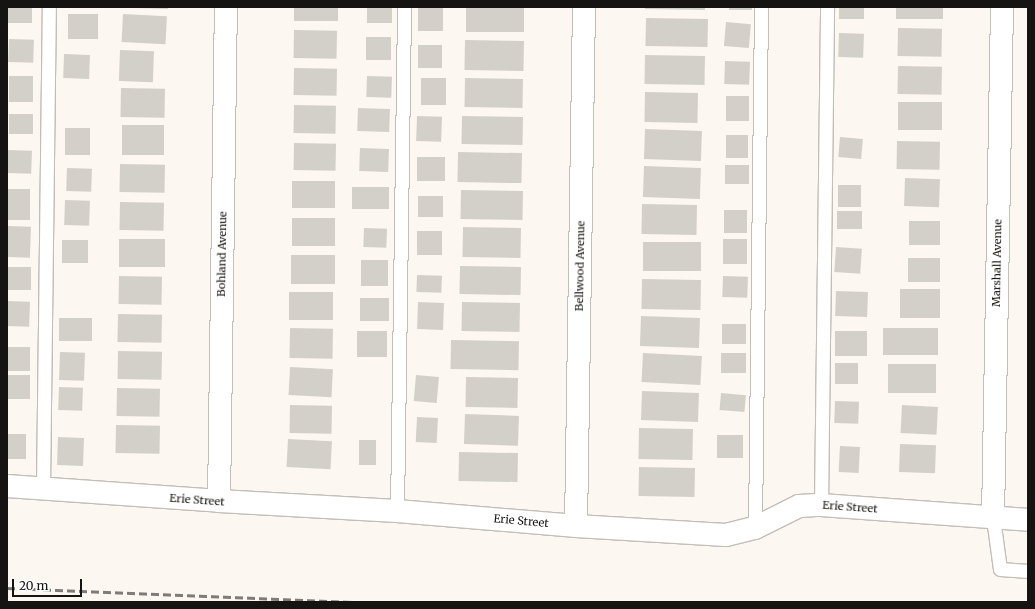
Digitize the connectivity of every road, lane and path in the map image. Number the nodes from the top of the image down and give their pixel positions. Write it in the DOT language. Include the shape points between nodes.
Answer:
graph roads {
  1 [pos="49,7"];
  2 [pos="226,7"];
  3 [pos="404,7"];
  4 [pos="584,7"];
  5 [pos="761,7"];
  6 [pos="827,7"];
  7 [pos="1002,7"];
  8 [pos="7,486"];
  9 [pos="43,488"];
  10 [pos="219,501"];
  11 [pos="821,505"];
  12 [pos="397,511"];
  13 [pos="993,518"];
  14 [pos="1028,520"];
  15 [pos="576,526"];
  16 [pos="755,528"];
  17 [pos="1028,570"];
  1 -- 9 [label="lane"];
  2 -- 10 [label="street, Bohland Avenue"];
  3 -- 12 [label="lane"];
  4 -- 15 [label="street, Bellwood Avenue"];
  5 -- 16 [label="lane"];
  6 -- 11 [label="lane"];
  7 -- 13 [label="street, Marshall Avenue"];
  8 -- 9 [label="street, Erie Street"];
  9 -- 10 [label="street, Erie Street"];
  10 -- 12 [label="street, Erie Street"];
  11 -- 13 [label="street, Erie Street"];
  11 -- 16 [label="street, Erie Street" via="799,506"];
  12 -- 15 [label="street, Erie Street"];
  13 -- 14 [label="street, Erie Street"];
  13 -- 17 [label="lane" via="1000,569"];
  15 -- 16 [label="street, Erie Street" via="726,535"];
}
